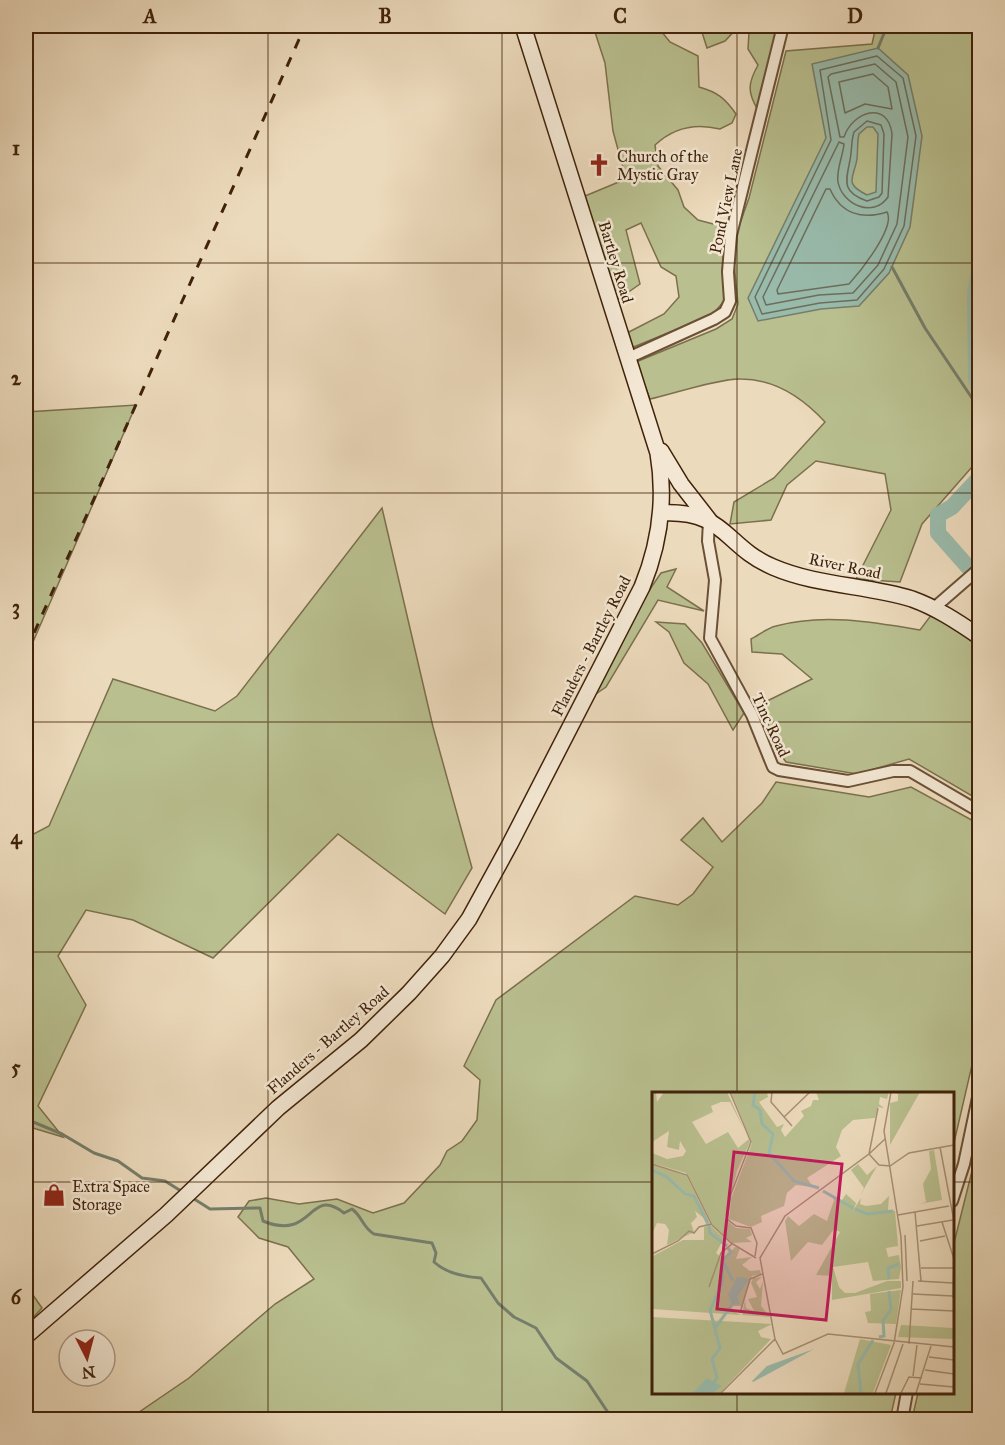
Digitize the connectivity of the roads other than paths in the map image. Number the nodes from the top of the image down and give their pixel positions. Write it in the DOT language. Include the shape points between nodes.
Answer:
graph roads {
  1 [pos="523,26"];
  2 [pos="783,26"];
  3 [pos="628,358"];
  4 [pos="653,437"];
  5 [pos="662,513"];
  6 [pos="709,520"];
  7 [pos="980,568"];
  8 [pos="934,608"];
  9 [pos="980,637"];
  10 [pos="980,812"];
  11 [pos="980,1088"];
  12 [pos="954,1195"];
  13 [pos="26,1336"];
  14 [pos="907,1394"];
  15 [pos="902,1419"];
  1 -- 3 [label="main road, Bartley Road"];
  2 -- 3 [label="street, Pond View Lane" via="731,235 730,301 725,312"];
  3 -- 4 [label="main road, Bartley Road"];
  4 -- 5 [label="main road, Bartley Road" via="660,468"];
  4 -- 6 [label="main road, River Road" via="681,484"];
  5 -- 6 [label="main road, River Road" via="691,513"];
  5 -- 13 [label="main road, Flanders - Bartley Road" via="656,549 642,587 495,872 469,919 442,956 361,1040 278,1108 166,1215"];
  6 -- 8 [label="main road, River Road" via="751,554 779,570 899,596"];
  6 -- 10 [label="street, Tinc Road" via="708,541 715,580 710,638 748,708 773,767 840,781 910,771"];
  7 -- 8 [label="street"];
  8 -- 9 [label="main road, River Road"];
  11 -- 12 [label="street"];
  14 -- 15 [label="street"];
}
